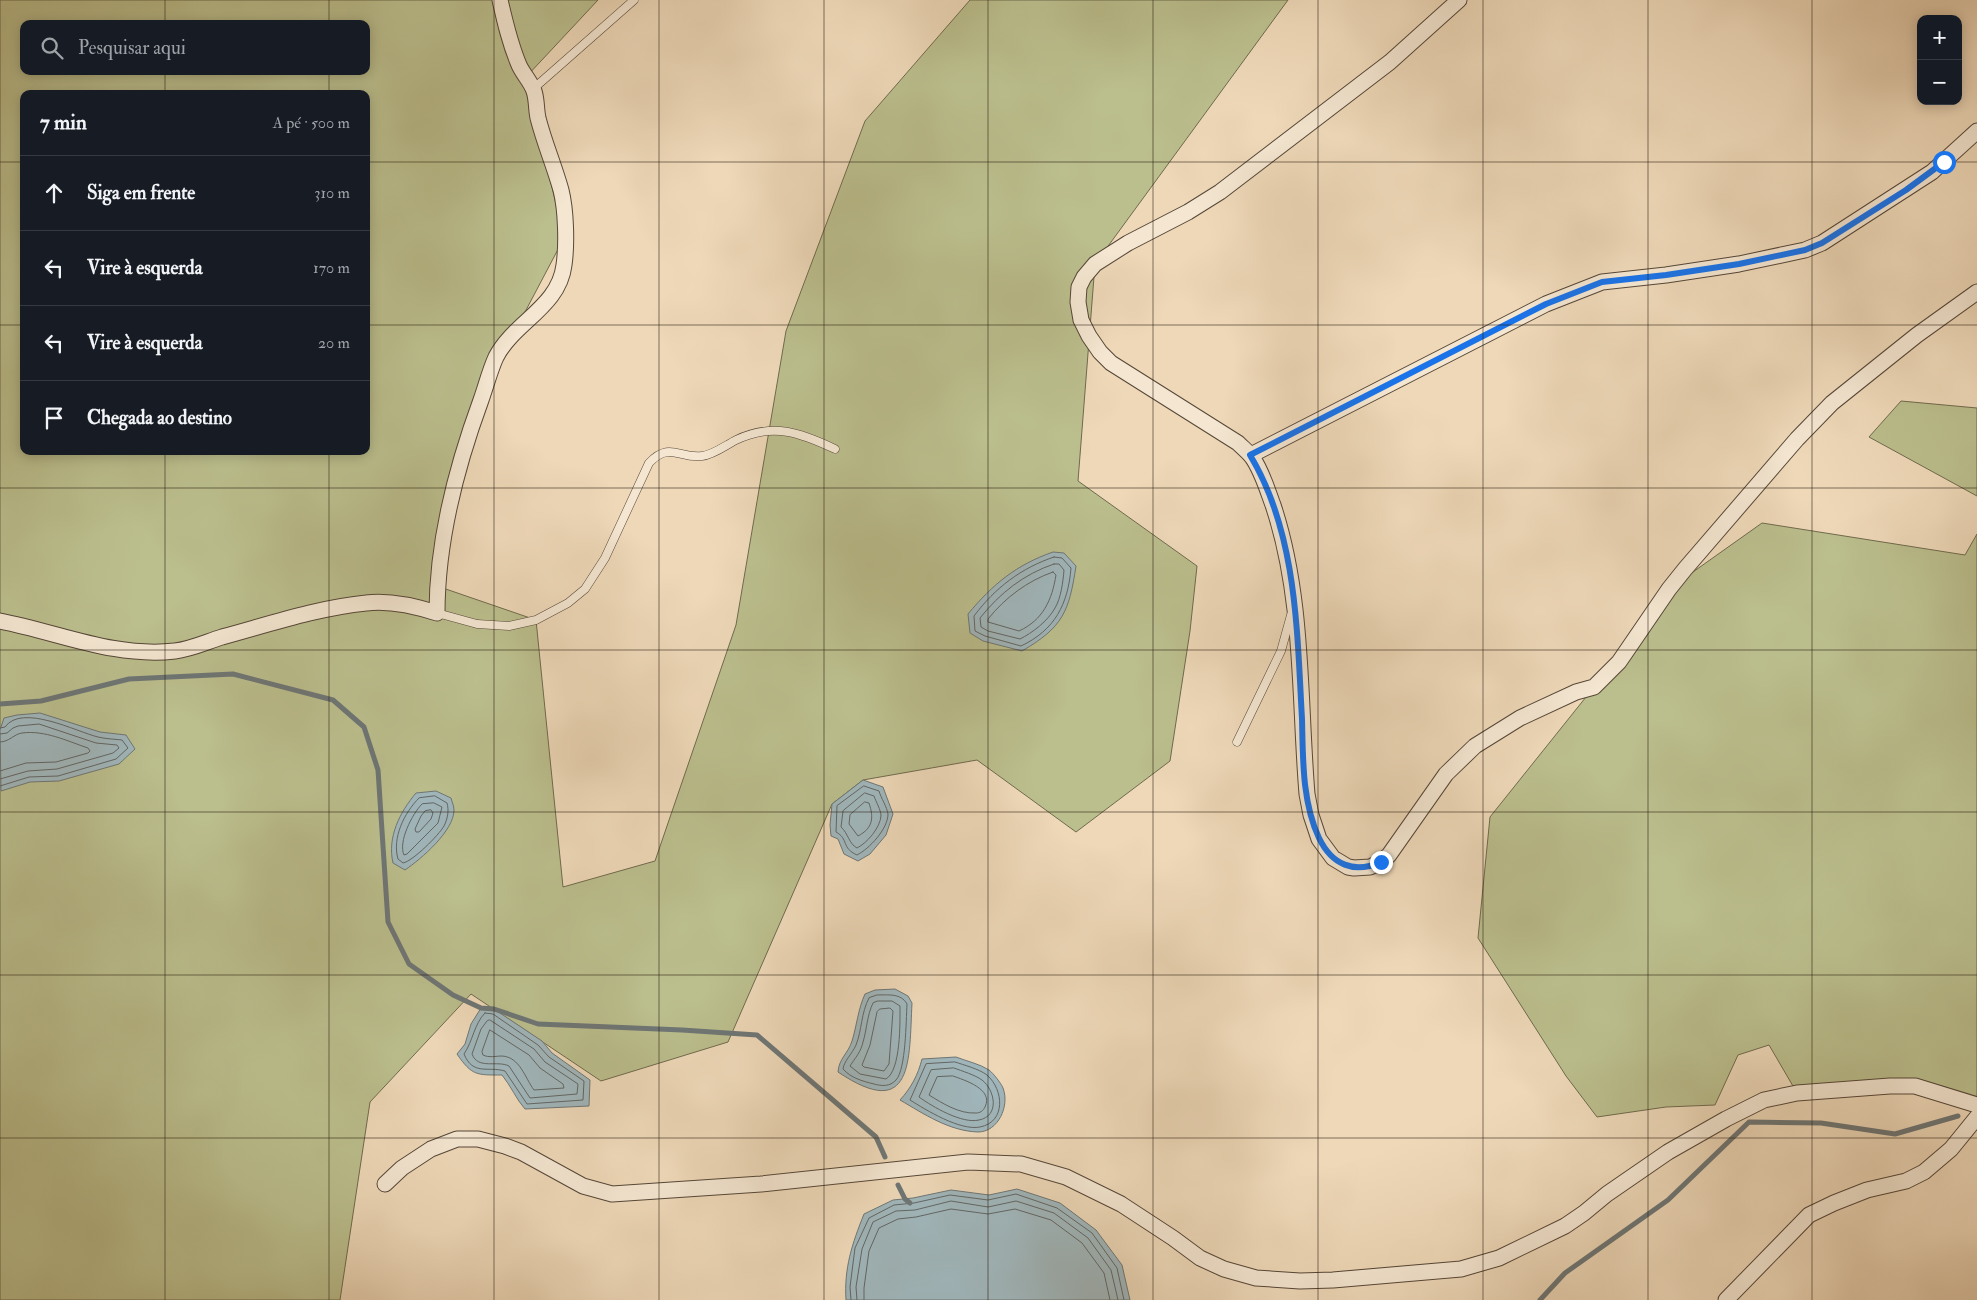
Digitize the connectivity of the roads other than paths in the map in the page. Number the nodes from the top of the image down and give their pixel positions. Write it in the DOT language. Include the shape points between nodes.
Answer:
graph roads {
  1 [pos="500,0"];
  2 [pos="634,0"];
  3 [pos="1459,0"];
  4 [pos="533,89"];
  5 [pos="1977,131"];
  6 [pos="1977,292"];
  7 [pos="835,449"];
  8 [pos="1250,455"];
  9 [pos="1294,606"];
  10 [pos="437,613"];
  11 [pos="0,621"];
  12 [pos="1238,742"];
  13 [pos="1977,1105"];
  14 [pos="1977,1117"];
  15 [pos="385,1184"];
  16 [pos="1726,1300"];
  1 -- 4 [label="street" via="519,66"];
  2 -- 4 [label="lane"];
  3 -- 8 [label="street" via="1390,62 1220,192 1095,264 1079,287 1081,320 1089,336 1111,363 1238,444"];
  4 -- 10 [label="street" via="538,118 561,192 564,266 558,287 547,303 507,339 496,358 470,429 444,533"];
  5 -- 8 [label="street" via="1932,172 1822,243 1805,250 1739,264 1602,282 1546,304"];
  6 -- 9 [label="street" via="1864,376 1797,439 1669,588 1619,662 1594,687 1520,718 1475,746 1446,774 1389,855 1370,867 1354,868 1333,858 1320,839 1311,815"];
  7 -- 10 [label="lane" via="788,430 770,430 746,435 704,456 664,451 649,463 605,558 585,589 568,603 536,620 509,626 477,624"];
  8 -- 9 [label="street" via="1259,470 1280,527"];
  9 -- 12 [label="lane" via="1281,652"];
  10 -- 11 [label="street" via="392,604 367,603 312,612 174,651 99,647"];
  13 -- 15 [label="street" via="1915,1086 1797,1093 1764,1100 1668,1152 1565,1226 1498,1258 1461,1269 1334,1280 1256,1278 1224,1269 1200,1258 1121,1204 1066,1177 1021,1164 968,1162 761,1184 612,1194 582,1186 521,1152 478,1139 457,1140 431,1149"];
  14 -- 16 [label="street" via="1950,1149 1924,1172 1906,1181 1866,1190 1809,1216"];
}
